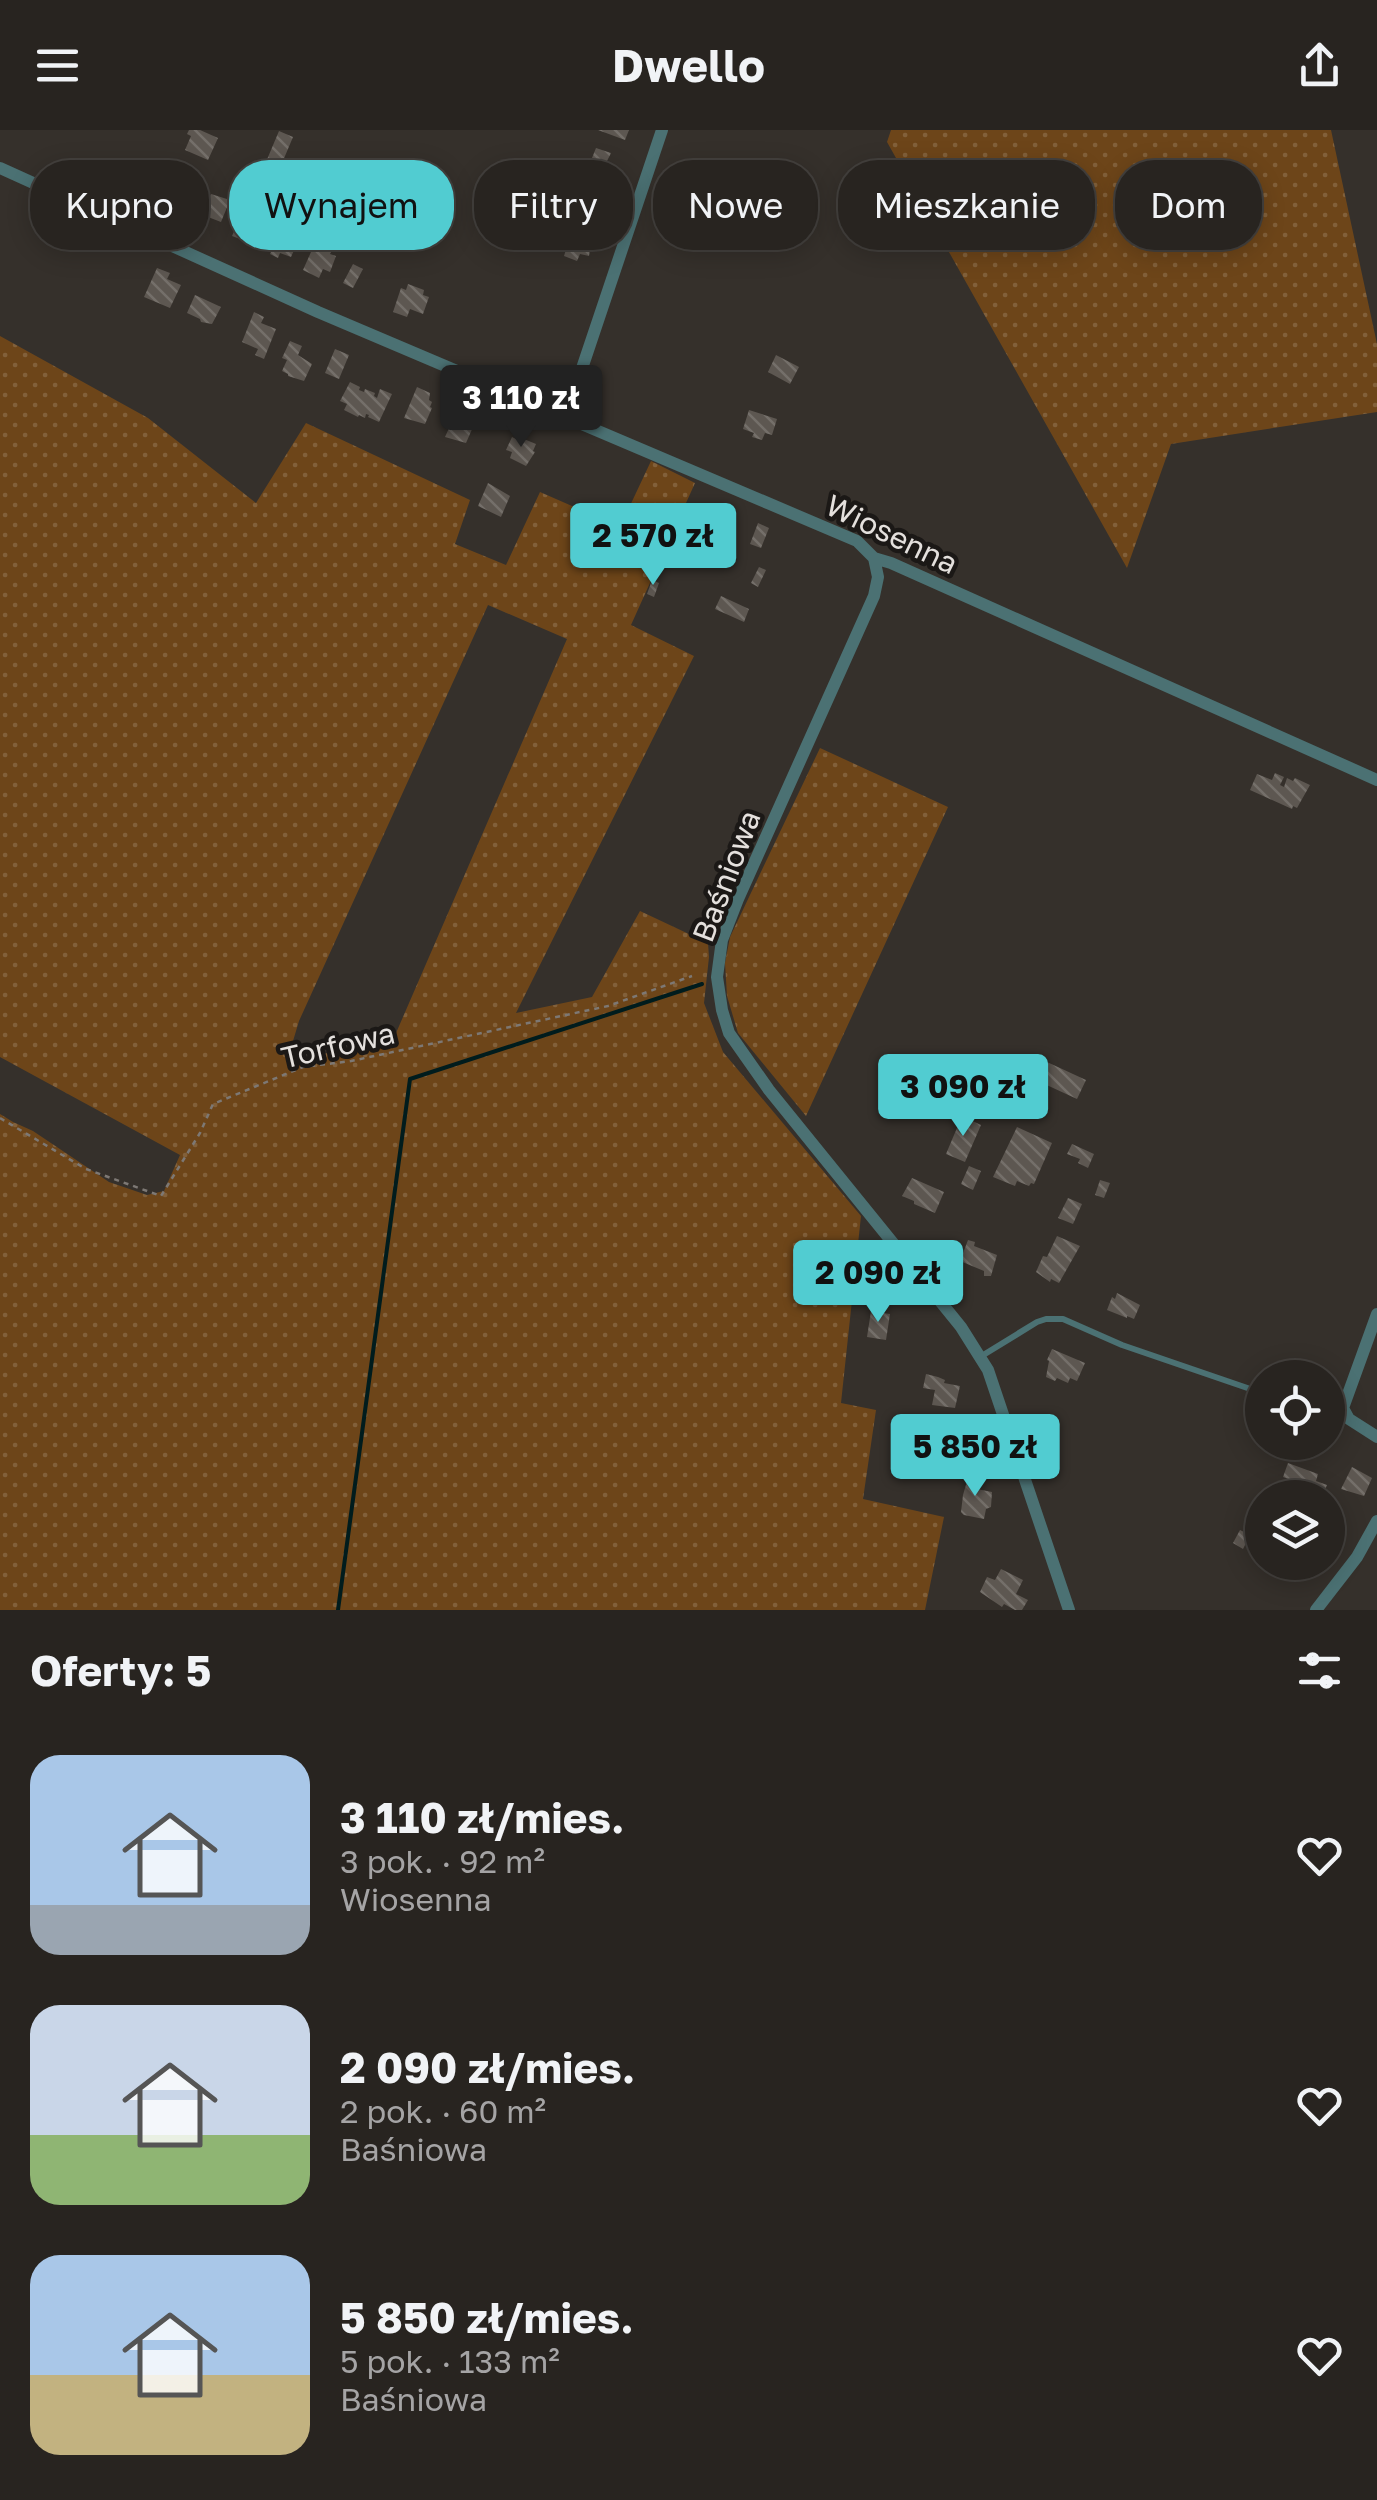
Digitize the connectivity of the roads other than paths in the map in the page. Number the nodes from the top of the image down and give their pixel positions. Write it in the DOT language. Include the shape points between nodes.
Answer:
graph roads {
  1 [pos="662,130"];
  2 [pos="0,168"];
  3 [pos="566,419"];
  4 [pos="874,558"];
  5 [pos="1377,780"];
  6 [pos="1377,1314"];
  7 [pos="980,1357"];
  8 [pos="1245,1387"];
  9 [pos="1345,1400"];
  10 [pos="1345,1414"];
  11 [pos="1377,1437"];
  12 [pos="1377,1521"];
  13 [pos="1069,1610"];
  14 [pos="1316,1610"];
  1 -- 3 [label="street"];
  2 -- 3 [label="street, Wiosenna"];
  3 -- 4 [label="street, Wiosenna" via="856,541"];
  4 -- 5 [label="street, Wiosenna"];
  4 -- 7 [label="street, Baśniowa" via="874,596 738,899 717,976 729,1034"];
  6 -- 9 [label="street"];
  7 -- 8 [label="lane" via="1046,1318"];
  7 -- 13 [label="street, Baśniowa"];
  10 -- 11 [label="street"];
  12 -- 14 [label="street"];
}
